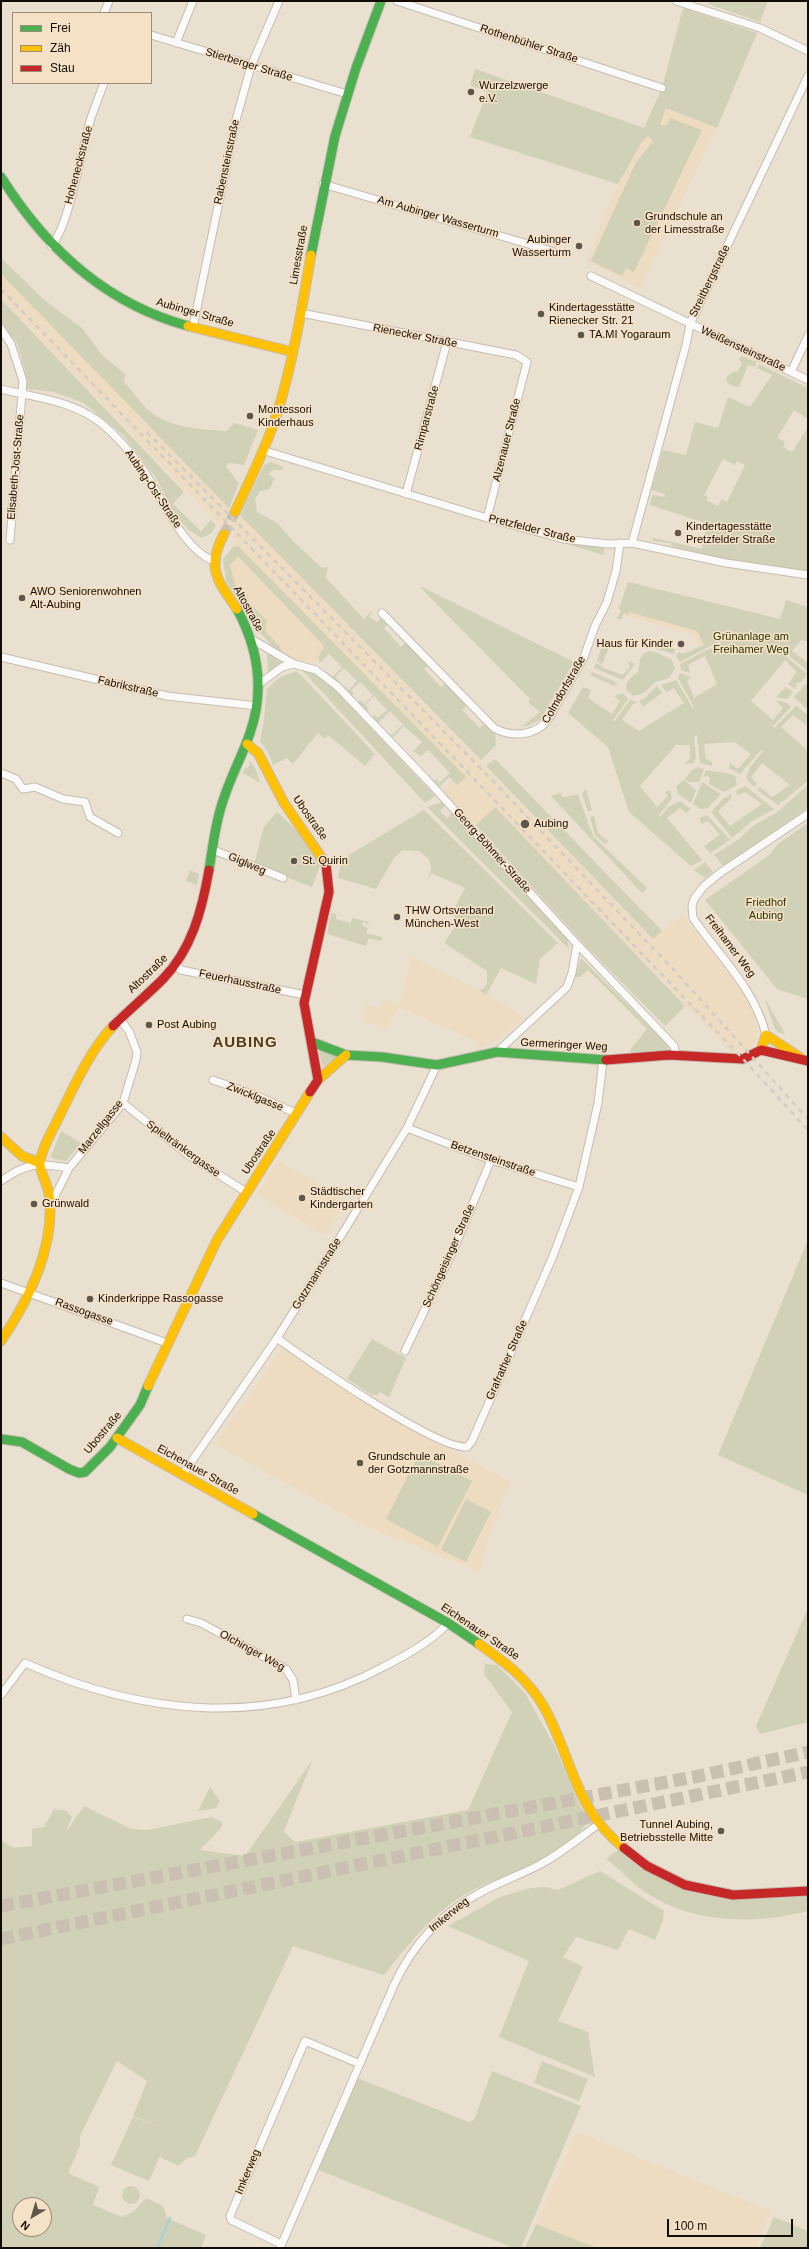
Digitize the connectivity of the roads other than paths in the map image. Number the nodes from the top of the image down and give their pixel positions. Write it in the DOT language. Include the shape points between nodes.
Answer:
graph roads {
  1 [pos="109,1"];
  2 [pos="194,1"];
  3 [pos="279,1"];
  4 [pos="381,1"];
  5 [pos="397,1"];
  6 [pos="676,1"];
  7 [pos="699,5"];
  8 [pos="104,12"];
  9 [pos="152,35"];
  10 [pos="176,43"];
  11 [pos="808,51"];
  12 [pos="251,66"];
  13 [pos="808,76"];
  14 [pos="104,84"];
  15 [pos="662,88"];
  16 [pos="347,94"];
  17 [pos="1,177"];
  18 [pos="323,184"];
  19 [pos="51,246"];
  20 [pos="552,252"];
  21 [pos="591,276"];
  22 [pos="301,313"];
  23 [pos="690,324"];
  24 [pos="193,327"];
  25 [pos="1,329"];
  26 [pos="808,336"];
  27 [pos="447,342"];
  28 [pos="293,352"];
  29 [pos="527,362"];
  30 [pos="791,372"];
  31 [pos="808,380"];
  32 [pos="1,389"];
  33 [pos="22,394"];
  34 [pos="262,450"];
  35 [pos="406,494"];
  36 [pos="235,512"];
  37 [pos="487,518"];
  38 [pos="224,534"];
  39 [pos="10,540"];
  40 [pos="620,543"];
  41 [pos="632,543"];
  42 [pos="214,561"];
  43 [pos="808,575"];
  44 [pos="382,612"];
  45 [pos="253,640"];
  46 [pos="1,657"];
  47 [pos="294,664"];
  48 [pos="259,684"];
  49 [pos="257,706"];
  50 [pos="247,744"];
  51 [pos="1,773"];
  52 [pos="808,814"];
  53 [pos="118,833"];
  54 [pos="211,849"];
  55 [pos="283,878"];
  56 [pos="577,944"];
  57 [pos="175,965"];
  58 [pos="305,994"];
  59 [pos="119,1018"];
  60 [pos="766,1035"];
  61 [pos="312,1042"];
  62 [pos="761,1050"];
  63 [pos="496,1052"];
  64 [pos="346,1055"];
  65 [pos="676,1056"];
  66 [pos="603,1060"];
  67 [pos="806,1061"];
  68 [pos="437,1065"];
  69 [pos="212,1080"];
  70 [pos="318,1080"];
  71 [pos="123,1102"];
  72 [pos="298,1114"];
  73 [pos="407,1128"];
  74 [pos="1,1137"];
  75 [pos="491,1160"];
  76 [pos="40,1163"];
  77 [pos="69,1168"];
  78 [pos="1,1181"];
  79 [pos="579,1187"];
  80 [pos="246,1192"];
  81 [pos="50,1206"];
  82 [pos="1,1282"];
  83 [pos="31,1292"];
  84 [pos="278,1338"];
  85 [pos="1,1341"];
  86 [pos="167,1343"];
  87 [pos="405,1351"];
  88 [pos="117,1438"];
  89 [pos="1,1439"];
  90 [pos="183,1474"];
  91 [pos="188,1619"];
  92 [pos="448,1623"];
  93 [pos="1,1695"];
  94 [pos="296,1700"];
  95 [pos="599,1824"];
  96 [pos="808,1891"];
  97 [pos="360,2064"];
  98 [pos="280,2246"];
  1 -- 8 [label="street"];
  2 -- 10 [label="street"];
  3 -- 12 [label="street, Rabensteinstraße"];
  4 -- 16 [label="street, Limesstraße"];
  5 -- 15 [label="street, Rothenbühler Straße"];
  6 -- 7 [label="street"];
  7 -- 11 [label="street" via="760,28"];
  9 -- 10 [label="street, Stierberger Straße"];
  10 -- 12 [label="street, Stierberger Straße"];
  12 -- 16 [label="street, Stierberger Straße"];
  12 -- 24 [label="street, Rabensteinstraße" via="236,120"];
  13 -- 23 [label="street, Streitbergstraße"];
  14 -- 19 [label="street, Hoheneckstraße" via="91,117 70,202 57,240"];
  16 -- 18 [label="street, Limesstraße"];
  17 -- 19 [label="street, Aubinger Straße" via="20,207"];
  18 -- 20 [label="street, Am Aubinger Wasserturm"];
  18 -- 22 [label="street, Limesstraße"];
  19 -- 24 [label="street, Aubinger Straße" via="71,265 110,294 164,319"];
  21 -- 23 [label="street, Weißensteinstraße"];
  22 -- 27 [label="street, Rienecker Straße"];
  22 -- 28 [label="street, Limesstraße"];
  23 -- 30 [label="street, Weißensteinstraße"];
  23 -- 41 [label="street, Streitbergstraße"];
  24 -- 28 [label="street, Aubinger Straße"];
  25 -- 33 [label="street, Elisabeth-Jost-Straße" via="15,355 23,381"];
  26 -- 30 [label="street"];
  27 -- 29 [label="street, Rienecker Straße" via="516,355"];
  27 -- 35 [label="street, Rimparstraße"];
  28 -- 34 [label="street, Limesstraße" via="280,402"];
  29 -- 37 [label="street, Alzenauer Straße"];
  30 -- 31 [label="street, Weißensteinstraße"];
  32 -- 33 [label="street, Aubing-Ost-Straße"];
  33 -- 39 [label="street, Elisabeth-Jost-Straße"];
  33 -- 42 [label="street, Aubing-Ost-Straße" via="58,400 75,406 101,423 121,442 143,470 187,539 204,557"];
  34 -- 35 [label="street, Pretzfelder Straße"];
  34 -- 36 [label="street, Limesstraße"];
  35 -- 37 [label="street, Pretzfelder Straße"];
  37 -- 40 [label="street, Pretzfelder Straße" via="563,539"];
  38 -- 42 [label="street"];
  40 -- 41 [label="street, Pretzfelder Straße"];
  40 -- 44 [label="street, Colmdorfstraße" via="610,593 584,657 549,718 543,727 535,732 507,733 492,727"];
  41 -- 43 [label="street, Pretzfelder Straße" via="726,564"];
  42 -- 45 [label="street, Altostraße" via="215,573"];
  45 -- 47 [label="street, Georg-Böhmer-Straße"];
  45 -- 48 [label="street, Altostraße"];
  46 -- 49 [label="street, Fabrikstraße" via="154,694"];
  47 -- 48 [label="street" via="282,667"];
  47 -- 56 [label="street, Georg-Böhmer-Straße" via="316,670 338,687"];
  48 -- 49 [label="street, Altostraße"];
  49 -- 50 [label="street, Altostraße"];
  50 -- 54 [label="street, Altostraße" via="221,807"];
  50 -- 58 [label="street, Ubostraße" via="258,753 284,802 326,862 329,892"];
  51 -- 53 [label="street" via="16,779 23,789 35,787 63,799 85,802 90,817"];
  52 -- 60 [label="street, Freihamer Weg" via="720,873 698,891 692,906 693,918 746,987 762,1016"];
  54 -- 55 [label="street, Giglweg"];
  54 -- 57 [label="street, Altostraße" via="198,918 183,955"];
  56 -- 63 [label="street" via="567,987"];
  56 -- 65 [label="street, Georg-Böhmer-Straße" via="674,1046"];
  57 -- 58 [label="street, Feuerhausstraße" via="181,970"];
  57 -- 59 [label="street, Altostraße"];
  58 -- 61 [label="street, Ubostraße" via="304,1003"];
  59 -- 71 [label="street, Marzellgasse" via="129,1031 137,1052"];
  59 -- 76 [label="street, Altostraße" via="100,1042 71,1093 44,1147"];
  60 -- 62 [label="street"];
  60 -- 67 [label="street"];
  61 -- 64 [label="street, Germeringer Weg"];
  61 -- 70 [label="street, Ubostraße"];
  62 -- 65 [label="street, Germeringer Weg" via="743,1059"];
  62 -- 67 [label="street"];
  63 -- 66 [label="street, Germeringer Weg"];
  63 -- 68 [label="street, Germeringer Weg"];
  64 -- 68 [label="street, Germeringer Weg"];
  64 -- 70 [label="street"];
  65 -- 66 [label="street, Germeringer Weg"];
  66 -- 79 [label="street, Grafrather Straße" via="598,1103"];
  68 -- 73 [label="street, Gotzmannstraße"];
  69 -- 72 [label="street, Zwicklgasse"];
  70 -- 72 [label="street, Ubostraße"];
  71 -- 77 [label="street, Marzellgasse"];
  71 -- 80 [label="street, Spieltränkergasse" via="188,1154"];
  72 -- 80 [label="street, Ubostraße"];
  73 -- 75 [label="street, Betzensteinstraße"];
  73 -- 84 [label="street, Gotzmannstraße"];
  74 -- 76 [label="street" via="22,1156"];
  75 -- 79 [label="street, Betzensteinstraße"];
  75 -- 87 [label="street, Schöngeisinger Straße"];
  76 -- 77 [label="street"];
  76 -- 78 [label="street" via="21,1168"];
  76 -- 81 [label="street"];
  77 -- 81 [label="street, Marzellgasse"];
  79 -- 84 [label="street, Grafrather Straße" via="550,1263 472,1441 467,1447 459,1448 408,1422 331,1375"];
  80 -- 86 [label="street, Ubostraße" via="217,1240"];
  81 -- 83 [label="street" via="49,1233"];
  82 -- 83 [label="street, Rassogasse"];
  83 -- 85 [label="street"];
  83 -- 86 [label="street, Rassogasse"];
  84 -- 90 [label="street, Gotzmannstraße"];
  86 -- 88 [label="street, Ubostraße" via="140,1405"];
  88 -- 89 [label="street, Ubostraße" via="85,1472 79,1473 27,1443 8,1438"];
  88 -- 90 [label="street, Eichenauer Straße"];
  90 -- 92 [label="street, Eichenauer Straße"];
  91 -- 94 [label="street, Olchinger Weg" via="201,1623 286,1668 293,1680"];
  92 -- 94 [label="street" via="411,1651 357,1681"];
  92 -- 95 [label="street, Eichenauer Straße" via="506,1663 528,1684 544,1708 578,1791"];
  93 -- 94 [label="street" via="25,1663 56,1677 139,1701 213,1709 261,1707"];
  95 -- 96 [label="street, Eichenauer Straße" via="615,1841 647,1866 685,1885 733,1895"];
  95 -- 97 [label="street, Imkerweg" via="544,1862 476,1894 425,1934 402,1968"];
  97 -- 98 [label="street, Imkerweg"];
  97 -- 98 [label="street, Imkerweg" via="305,2041 267,2126 230,2216 231,2220"];
}
